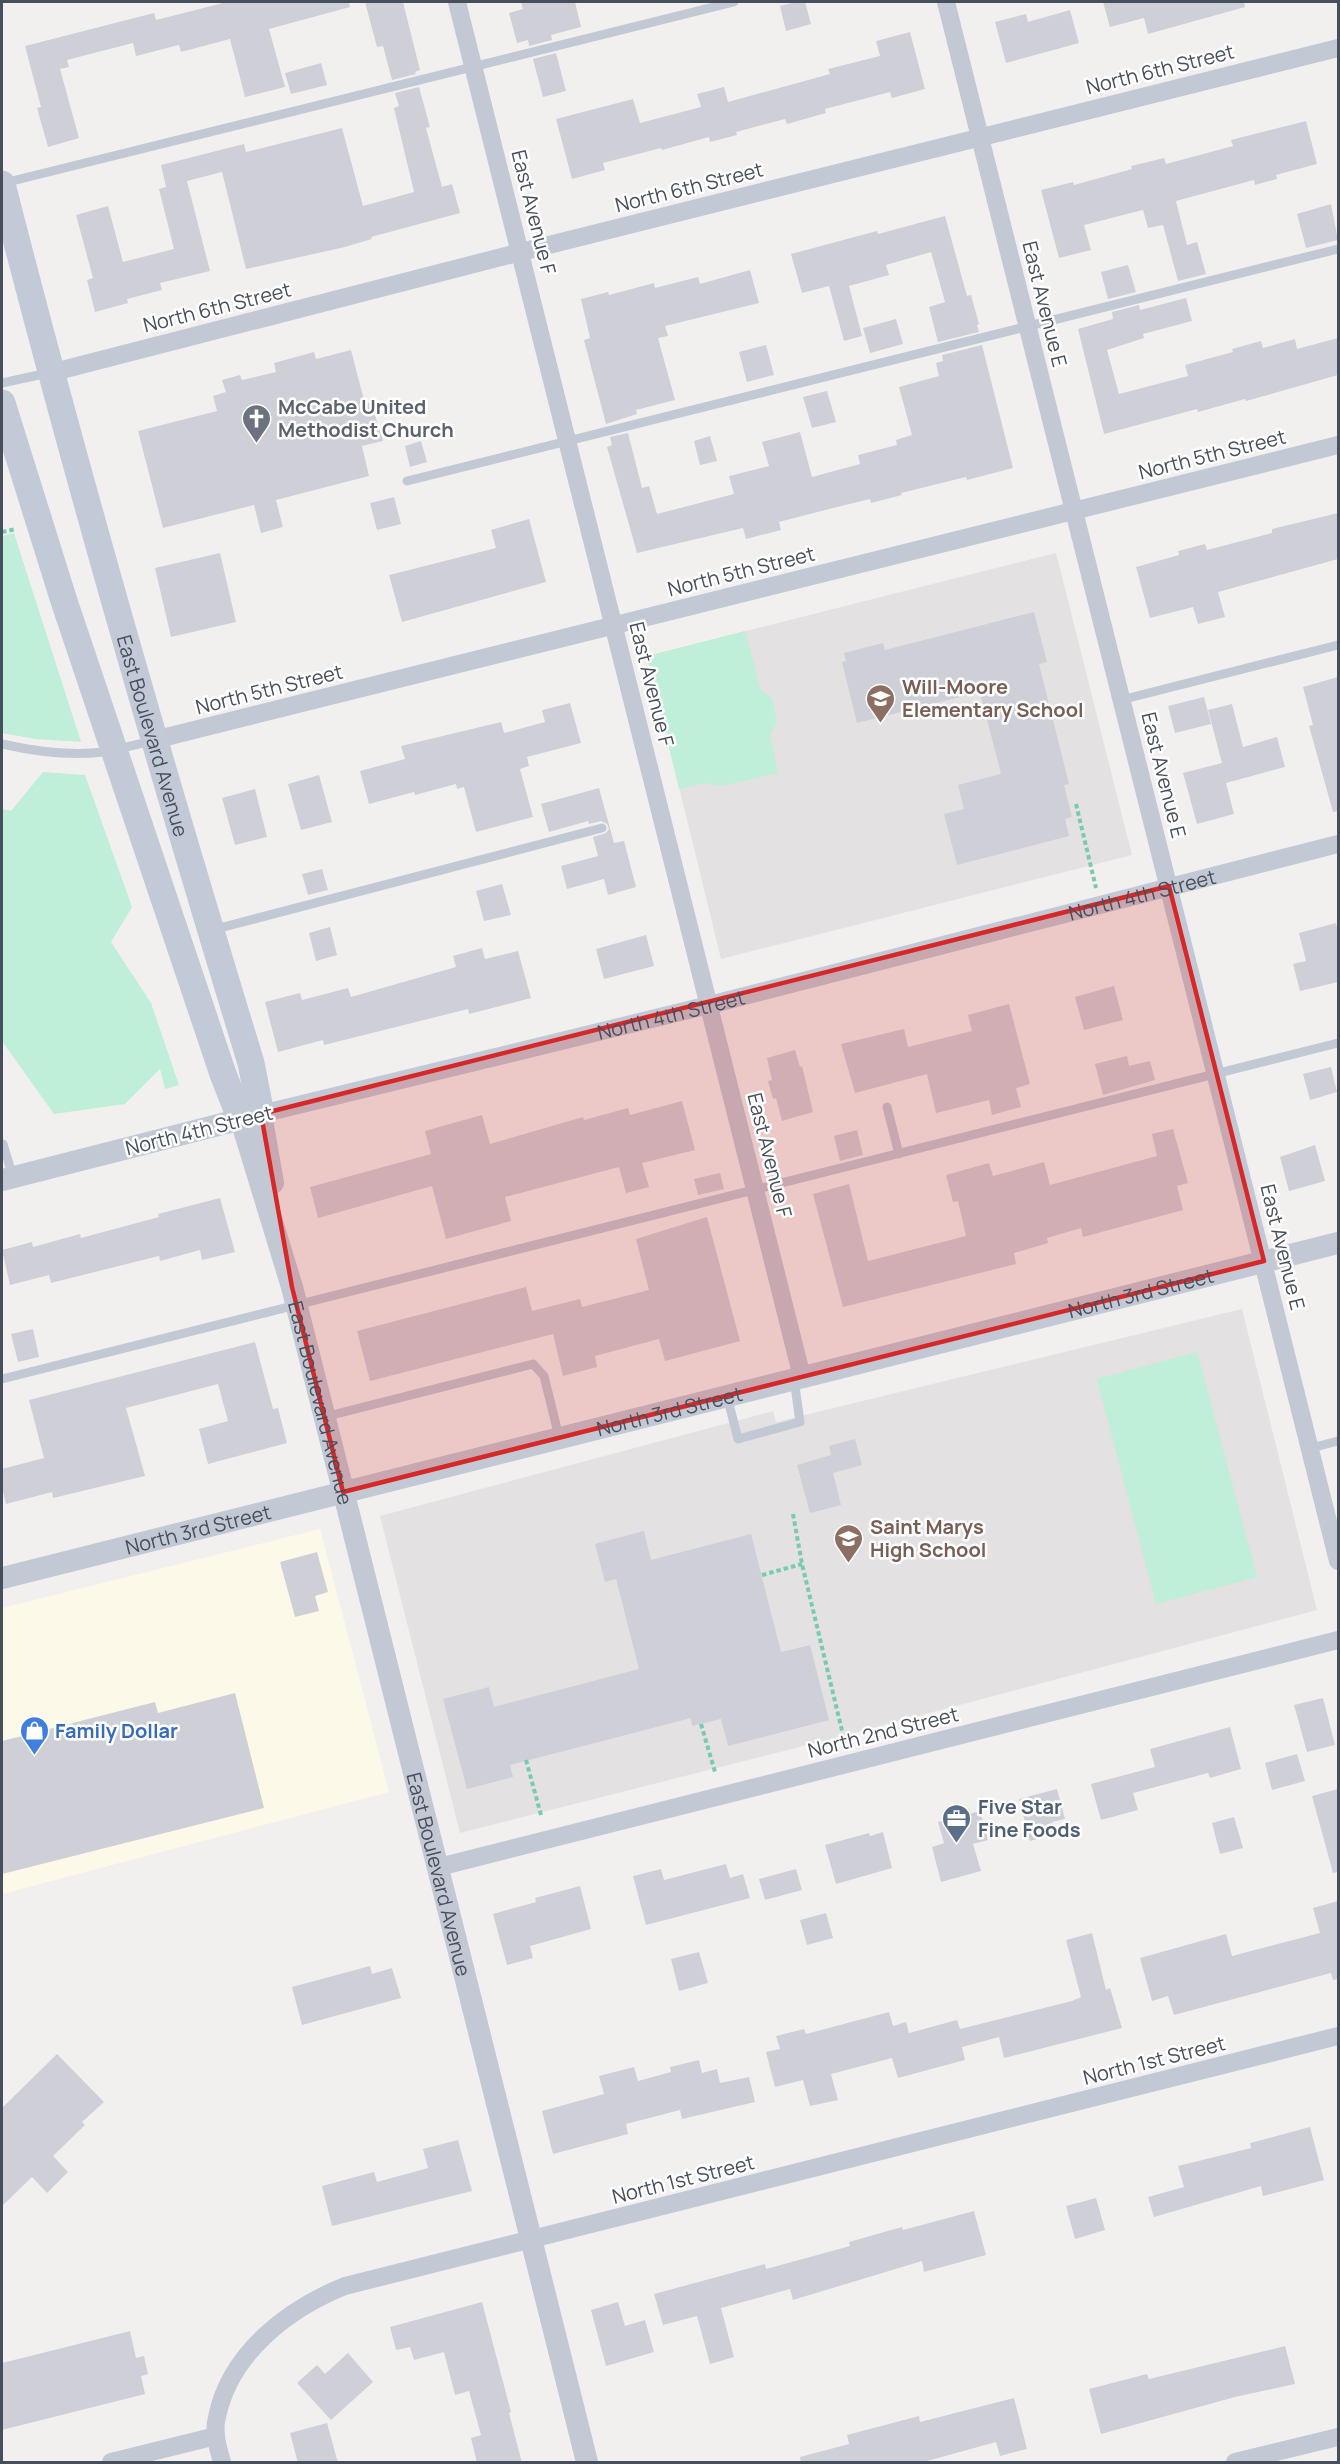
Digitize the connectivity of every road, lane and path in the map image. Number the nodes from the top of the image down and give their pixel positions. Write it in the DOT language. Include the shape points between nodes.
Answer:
graph roads {
  1 [pos="458,2"];
  2 [pos="734,2"];
  3 [pos="946,2"];
  4 [pos="1338,48"];
  5 [pos="474,67"];
  6 [pos="980,137"];
  7 [pos="2,184"];
  8 [pos="1338,249"];
  9 [pos="521,252"];
  10 [pos="1027,326"];
  11 [pos="50,373"];
  12 [pos="2,383"];
  13 [pos="2,403"];
  14 [pos="568,442"];
  15 [pos="1338,445"];
  16 [pos="407,481"];
  17 [pos="1074,512"];
  18 [pos="16,529"];
  19 [pos="2,532"];
  20 [pos="614,626"];
  21 [pos="1338,645"];
  22 [pos="1121,700"];
  23 [pos="154,740"];
  24 [pos="2,744"];
  25 [pos="114,750"];
  26 [pos="1076,804"];
  27 [pos="602,828"];
  28 [pos="1338,844"];
  29 [pos="1169,886"];
  30 [pos="1100,904"];
  31 [pos="210,930"];
  32 [pos="710,1005"];
  33 [pos="1338,1043"];
  34 [pos="1217,1073"];
  35 [pos="887,1107"];
  36 [pos="251,1117"];
  37 [pos="3,1144"];
  38 [pos="899,1154"];
  39 [pos="7,1178"];
  40 [pos="756,1189"];
  41 [pos="1338,1243"];
  42 [pos="1264,1261"];
  43 [pos="294,1296"];
  44 [pos="798,1378"];
  45 [pos="2,1379"];
  46 [pos="727,1396"];
  47 [pos="324,1417"];
  48 [pos="560,1437"];
  49 [pos="1338,1441"];
  50 [pos="1311,1448"];
  51 [pos="343,1492"];
  52 [pos="793,1514"];
  53 [pos="1338,1561"];
  54 [pos="802,1564"];
  55 [pos="762,1575"];
  56 [pos="2,1578"];
  57 [pos="1338,1640"];
  58 [pos="701,1724"];
  59 [pos="844,1739"];
  60 [pos="526,1760"];
  61 [pos="715,1772"];
  62 [pos="541,1815"];
  63 [pos="439,1867"];
  64 [pos="1338,2036"];
  65 [pos="532,2241"];
  66 [pos="216,2436"];
  67 [pos="1338,2437"];
  68 [pos="111,2463"];
  69 [pos="222,2463"];
  70 [pos="587,2463"];
  71 [pos="1235,2463"];
  1 -- 5 [label="street, East Avenue F"];
  2 -- 5 [label="lane"];
  3 -- 6 [label="street, East Avenue E"];
  4 -- 6 [label="street, North 6th Street"];
  5 -- 7 [label="lane"];
  5 -- 9 [label="street, East Avenue F"];
  6 -- 9 [label="street, North 6th Street"];
  6 -- 10 [label="street, East Avenue E"];
  7 -- 11 [label="main road, East Boulevard Avenue"];
  8 -- 10 [label="lane"];
  9 -- 11 [label="street, North 6th Street"];
  9 -- 14 [label="street, East Avenue F"];
  10 -- 14 [label="lane"];
  10 -- 17 [label="street, East Avenue E"];
  11 -- 12 [label="lane"];
  11 -- 23 [label="main road, East Boulevard Avenue"];
  13 -- 25 [label="main road, East Boulevard Avenue"];
  14 -- 16 [label="lane"];
  14 -- 20 [label="street, East Avenue F"];
  15 -- 17 [label="street, North 5th Street"];
  17 -- 20 [label="street, North 5th Street"];
  17 -- 22 [label="street, East Avenue E"];
  18 -- 19 [label="path"];
  20 -- 23 [label="street, North 5th Street"];
  20 -- 32 [label="street, East Avenue F"];
  21 -- 22 [label="lane"];
  22 -- 29 [label="street, East Avenue E"];
  23 -- 25 [label="lane"];
  23 -- 31 [label="main road, East Boulevard Avenue"];
  24 -- 25 [label="lane" via="66,752"];
  25 -- 36 [label="main road, East Boulevard Avenue" via="223,1074"];
  26 -- 30 [label="path"];
  27 -- 31 [label="lane"];
  28 -- 29 [label="street, North 4th Street"];
  29 -- 30 [label="street, North 4th Street"];
  29 -- 34 [label="street, East Avenue E"];
  30 -- 32 [label="street, North 4th Street"];
  31 -- 36 [label="main road, East Boulevard Avenue" via="251,1063"];
  32 -- 36 [label="street, North 4th Street"];
  32 -- 40 [label="street, East Avenue F"];
  33 -- 34 [label="lane"];
  34 -- 38 [label="lane"];
  34 -- 42 [label="street, East Avenue E"];
  35 -- 38 [label="lane"];
  36 -- 39 [label="street, North 4th Street"];
  36 -- 43 [label="street, East Boulevard Avenue"];
  37 -- 39 [label="lane"];
  38 -- 40 [label="lane"];
  40 -- 43 [label="lane"];
  40 -- 44 [label="street, East Avenue F"];
  41 -- 42 [label="street, North 3rd Street"];
  42 -- 44 [label="street, North 3rd Street"];
  42 -- 50 [label="street, East Avenue E"];
  43 -- 45 [label="lane"];
  43 -- 47 [label="street, East Boulevard Avenue"];
  44 -- 46 [label="street, North 3rd Street"];
  44 -- 46 [label="lane" via="800,1422 738,1439"];
  46 -- 48 [label="street, North 3rd Street"];
  47 -- 48 [label="lane" via="533,1364 544,1376"];
  47 -- 51 [label="street, East Boulevard Avenue"];
  48 -- 51 [label="street, North 3rd Street"];
  49 -- 50 [label="lane"];
  50 -- 53 [label="street, East Avenue E"];
  51 -- 56 [label="street, North 3rd Street"];
  51 -- 63 [label="street, East Boulevard Avenue"];
  52 -- 54 [label="path"];
  54 -- 55 [label="path"];
  54 -- 59 [label="path"];
  57 -- 63 [label="street, North 2nd Street"];
  58 -- 61 [label="path"];
  60 -- 62 [label="path"];
  63 -- 65 [label="street, East Boulevard Avenue"];
  64 -- 65 [label="street, North 1st Street"];
  65 -- 66 [label="street, North 1st Street" via="345,2286 308,2303 269,2331 241,2363 222,2397"];
  65 -- 70 [label="street, East Boulevard Avenue"];
  66 -- 68 [label="street"];
  66 -- 69 [label="street, North 1st Street"];
  67 -- 71 [label="street"];
}
